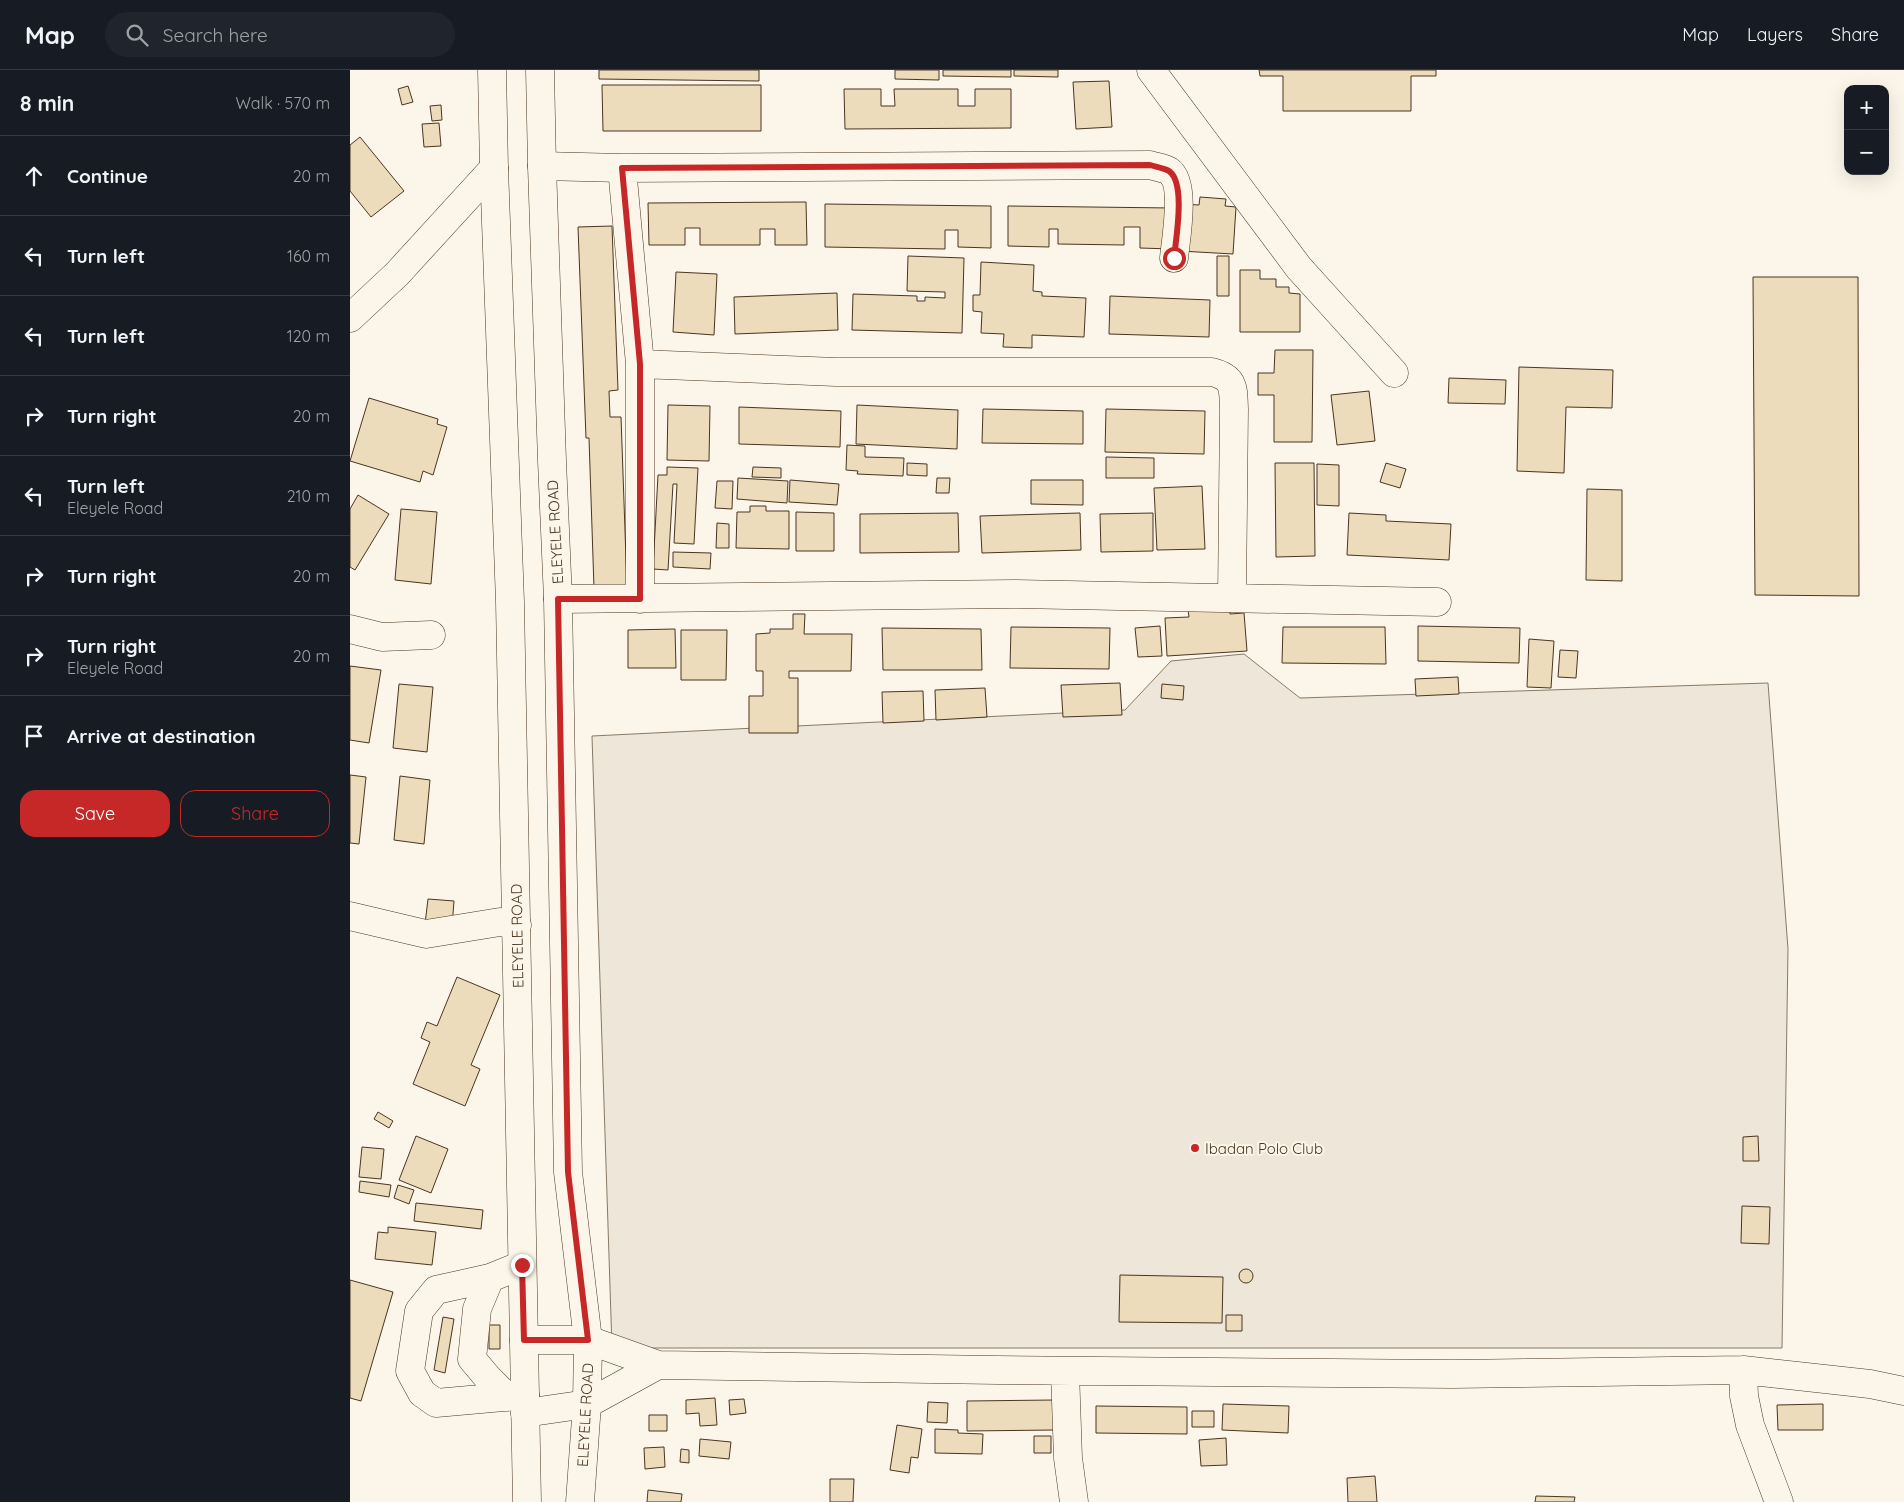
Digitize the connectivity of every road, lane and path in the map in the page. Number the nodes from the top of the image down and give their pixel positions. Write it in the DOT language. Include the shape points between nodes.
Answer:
graph roads {
  1 [pos="492,70"];
  2 [pos="540,70"];
  3 [pos="1151,70"];
  4 [pos="542,166"];
  5 [pos="494,168"];
  6 [pos="622,168"];
  7 [pos="1174,258"];
  8 [pos="350,318"];
  9 [pos="640,364"];
  10 [pos="1394,373"];
  11 [pos="1232,598"];
  12 [pos="558,599"];
  13 [pos="640,599"];
  14 [pos="1437,602"];
  15 [pos="350,628"];
  16 [pos="430,636"];
  17 [pos="350,916"];
  18 [pos="517,924"];
  19 [pos="522,1265"];
  20 [pos="490,1278"];
  21 [pos="524,1340"];
  22 [pos="588,1340"];
  23 [pos="658,1365"];
  24 [pos="1743,1370"];
  25 [pos="1065,1371"];
  26 [pos="1904,1391"];
  27 [pos="519,1402"];
  28 [pos="587,1404"];
  29 [pos="527,1502"];
  30 [pos="580,1502"];
  31 [pos="1074,1502"];
  32 [pos="1779,1502"];
  1 -- 5 [label="street, ELEYELE ROAD"];
  2 -- 4 [label="street, ELEYELE ROAD"];
  3 -- 10 [label="street" via="1299,268"];
  4 -- 6 [label="street"];
  4 -- 12 [label="street, ELEYELE ROAD"];
  5 -- 8 [label="street" via="397,274"];
  5 -- 18 [label="street, ELEYELE ROAD" via="510,602"];
  6 -- 7 [label="street" via="1150,165 1169,172 1177,181 1179,208"];
  6 -- 9 [label="street"];
  9 -- 11 [label="street" via="836,372 1212,372 1224,375 1232,384 1234,409"];
  9 -- 13 [label="street"];
  11 -- 13 [label="street" via="1014,594"];
  11 -- 14 [label="street"];
  12 -- 13 [label="street"];
  12 -- 22 [label="street, ELEYELE ROAD" via="568,1172"];
  15 -- 16 [label="street" via="382,637"];
  17 -- 18 [label="street" via="426,934 500,922"];
  18 -- 19 [label="street, ELEYELE ROAD"];
  19 -- 20 [label="street"];
  19 -- 21 [label="street, ELEYELE ROAD"];
  20 -- 27 [label="street" via="478,1309 472,1359 488,1378"];
  20 -- 27 [label="street" via="436,1290 427,1300 419,1311 410,1371 422,1393 436,1403"];
  21 -- 22 [label="street"];
  21 -- 27 [label="street, ELEYELE ROAD"];
  22 -- 23 [label="street"];
  22 -- 28 [label="street, ELEYELE ROAD"];
  23 -- 25 [label="street"];
  23 -- 28 [label="street"];
  24 -- 25 [label="street" via="1453,1374"];
  24 -- 26 [label="street" via="1833,1379"];
  24 -- 32 [label="street" via="1750,1425"];
  25 -- 31 [label="street" via="1068,1458"];
  27 -- 28 [label="street"];
  27 -- 29 [label="street, ELEYELE ROAD"];
  28 -- 30 [label="street, ELEYELE ROAD"];
}
